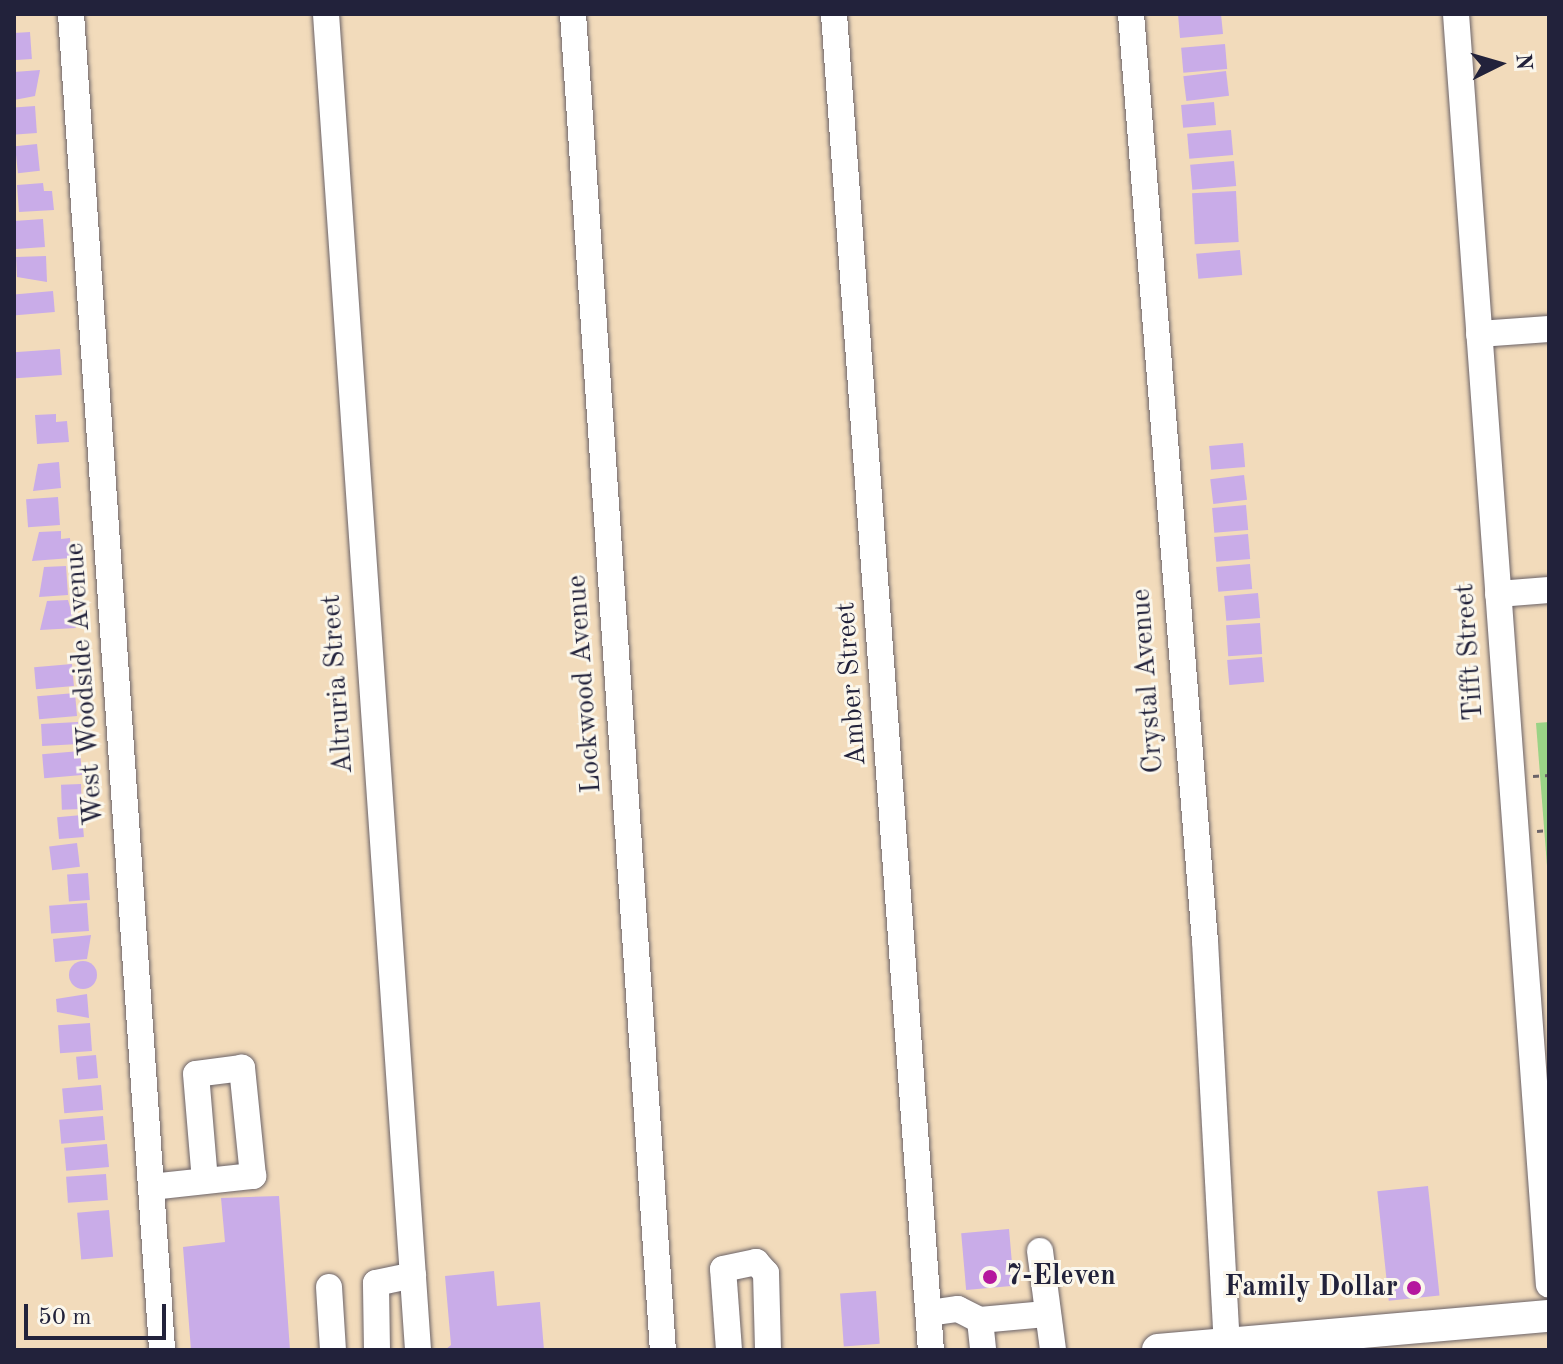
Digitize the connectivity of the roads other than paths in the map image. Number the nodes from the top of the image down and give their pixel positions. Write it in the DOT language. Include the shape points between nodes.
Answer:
graph roads {
  1 [pos="71,14"];
  2 [pos="326,14"];
  3 [pos="573,14"];
  4 [pos="834,14"];
  5 [pos="1131,14"];
  6 [pos="1456,14"];
  7 [pos="1549,329"];
  8 [pos="1479,334"];
  9 [pos="1549,590"];
  10 [pos="1498,594"];
  11 [pos="1540,1047"];
  12 [pos="1542,1090"];
  13 [pos="205,1181"];
  14 [pos="151,1187"];
  15 [pos="1040,1251"];
  16 [pos="413,1275"];
  17 [pos="1549,1285"];
  18 [pos="329,1287"];
  19 [pos="929,1313"];
  20 [pos="1046,1314"];
  21 [pos="1549,1316"];
  22 [pos="980,1320"];
  23 [pos="1227,1344"];
  24 [pos="1314,1344"];
  25 [pos="162,1350"];
  26 [pos="333,1350"];
  27 [pos="377,1350"];
  28 [pos="418,1350"];
  29 [pos="663,1350"];
  30 [pos="729,1350"];
  31 [pos="768,1350"];
  32 [pos="931,1350"];
  33 [pos="983,1350"];
  34 [pos="1053,1350"];
  35 [pos="1158,1350"];
  1 -- 14 [label="street, West Woodside Avenue"];
  2 -- 16 [label="street, Altruria Street"];
  3 -- 29 [label="street, Lockwood Avenue"];
  4 -- 19 [label="street, Amber Street"];
  5 -- 23 [label="street, Crystal Avenue" via="1205,941"];
  6 -- 8 [label="street, Tifft Street"];
  7 -- 8 [label="street"];
  8 -- 10 [label="street, Tifft Street"];
  9 -- 10 [label="street"];
  10 -- 11 [label="street, Tifft Street"];
  11 -- 12 [label="street, Tifft Street"];
  12 -- 17 [label="street, Tifft Street"];
  13 -- 14 [label="street"];
  14 -- 25 [label="street, West Woodside Avenue"];
  15 -- 20 [label="street"];
  16 -- 27 [label="street" via="376,1283"];
  16 -- 28 [label="street, Altruria Street"];
  18 -- 26 [label="street"];
  19 -- 22 [label="street" via="958,1309"];
  19 -- 32 [label="street, Amber Street"];
  20 -- 22 [label="street"];
  20 -- 34 [label="street"];
  21 -- 24 [label="main road"];
  22 -- 33 [label="street"];
  23 -- 24 [label="main road"];
  23 -- 35 [label="main road"];
  30 -- 31 [label="street" via="723,1269 756,1262 766,1273"];
}
